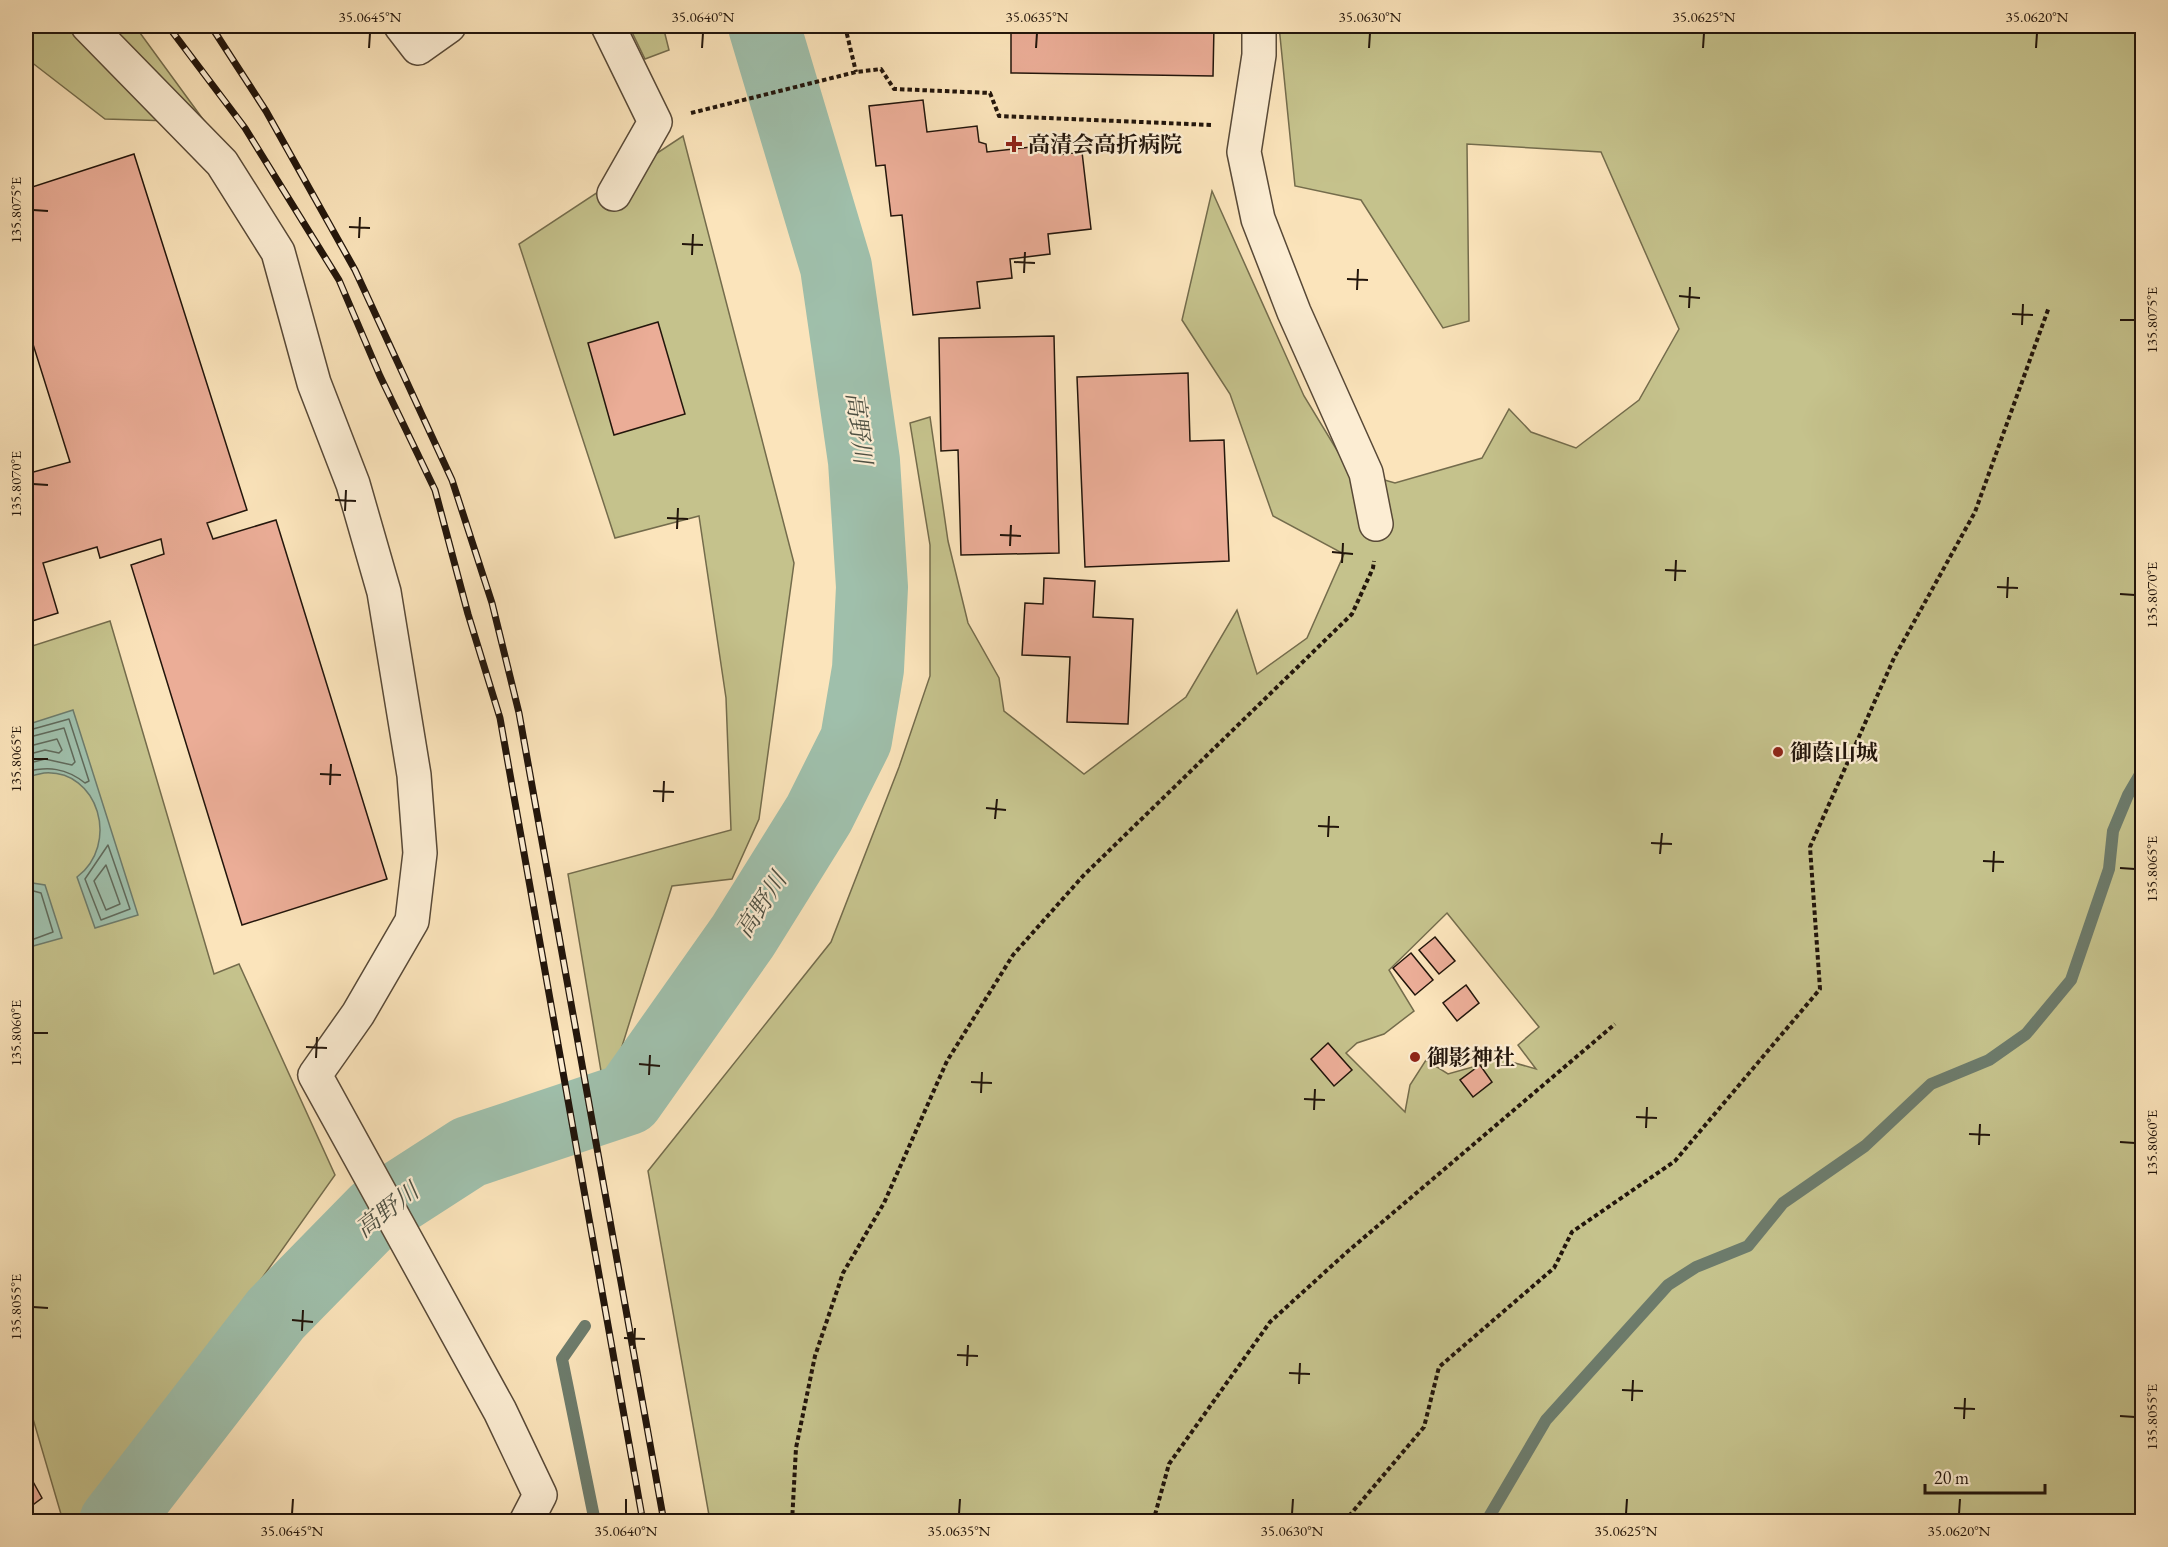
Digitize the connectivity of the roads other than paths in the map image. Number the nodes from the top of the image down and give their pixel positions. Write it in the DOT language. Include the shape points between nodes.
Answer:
graph roads {
  1 [pos="88,26"];
  2 [pos="401,26"];
  3 [pos="449,26"];
  4 [pos="608,26"];
  5 [pos="1259,26"];
  6 [pos="614,194"];
  7 [pos="1376,524"];
  8 [pos="526,1521"];
  1 -- 8 [label="street" via="222,163 278,252 314,383 354,484 384,592 414,775 420,853 412,921 358,1014 315,1075 500,1411 540,1495"];
  2 -- 3 [label="street" via="418,48"];
  4 -- 6 [label="street" via="655,122"];
  5 -- 7 [label="street" via="1259,55 1245,152 1258,219 1294,312 1366,472"];
}
